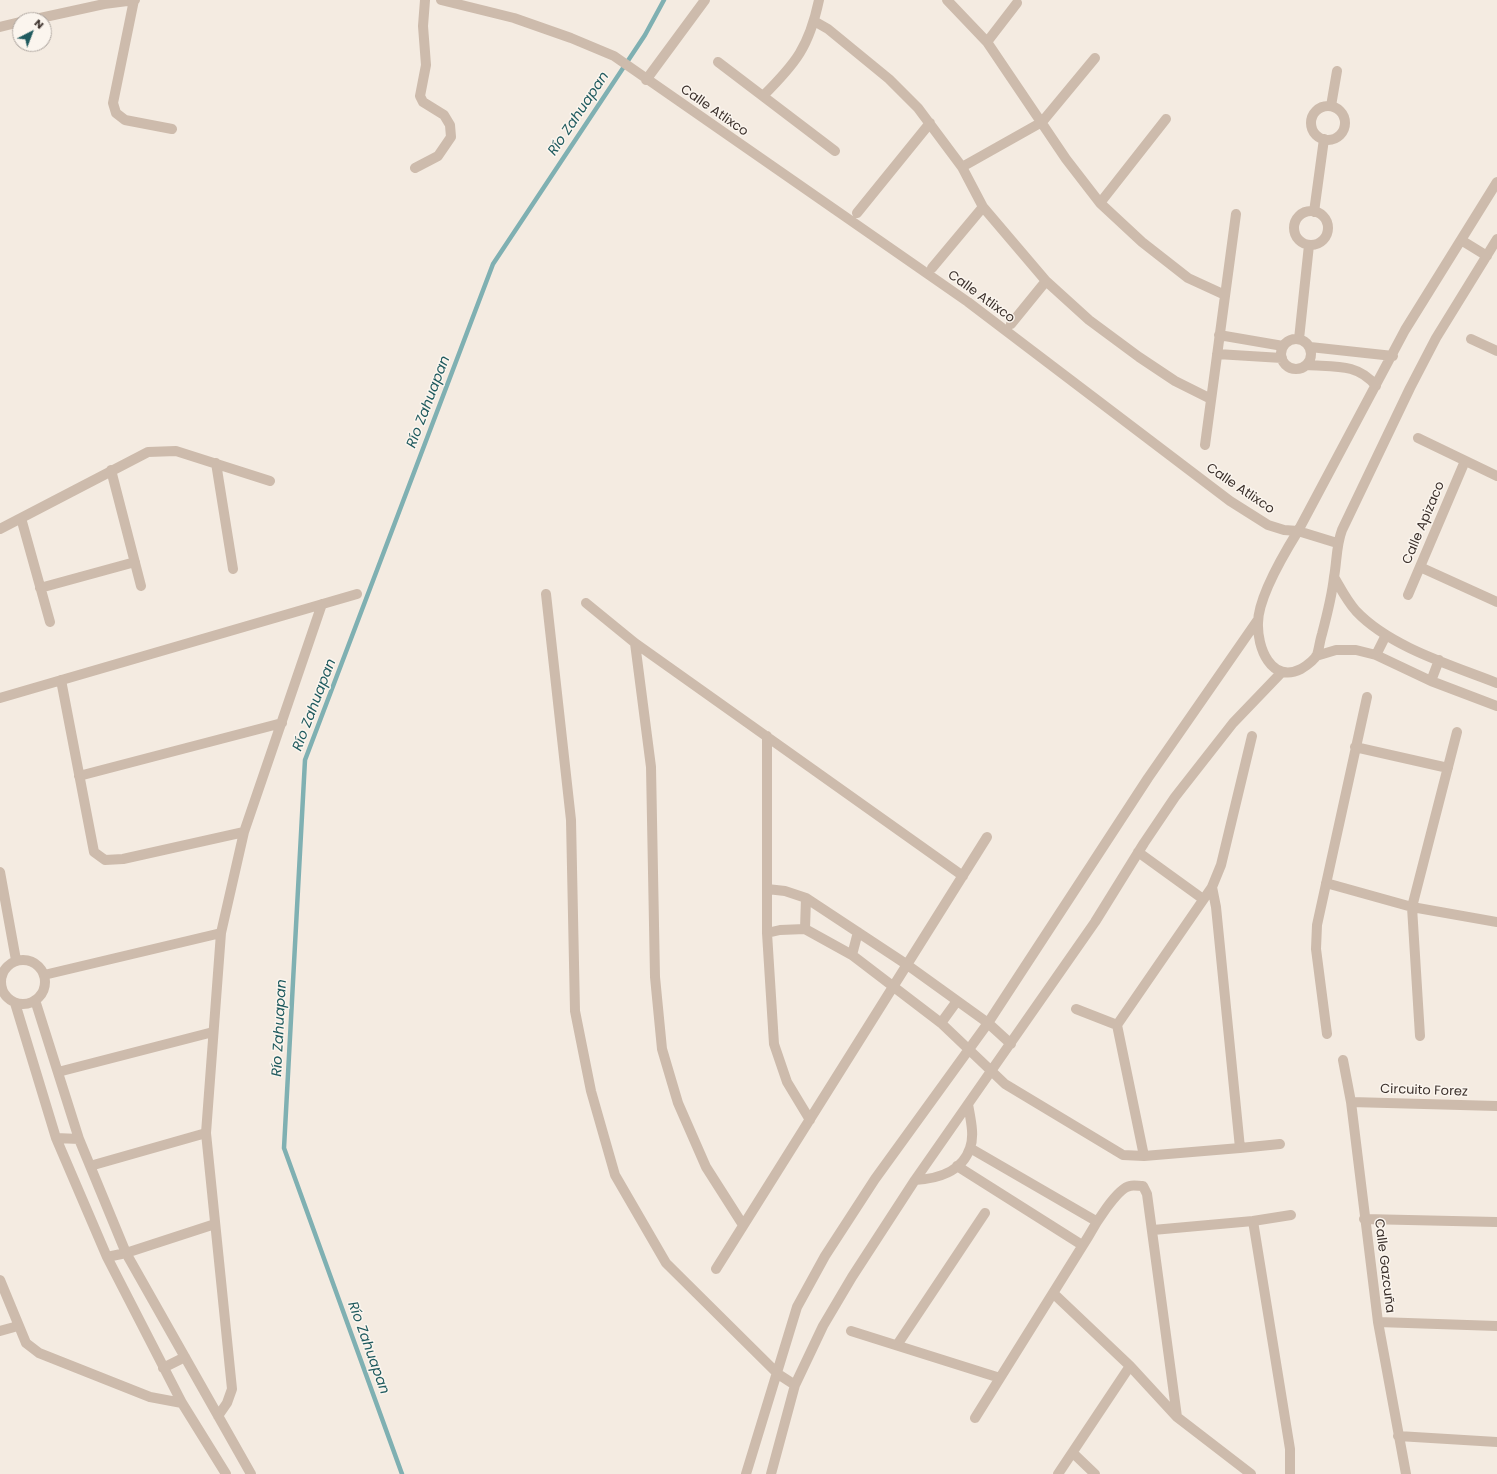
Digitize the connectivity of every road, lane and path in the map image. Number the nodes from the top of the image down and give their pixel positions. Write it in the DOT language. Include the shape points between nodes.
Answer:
graph roads {
  1 [pos="134,0"];
  2 [pos="424,0"];
  3 [pos="441,0"];
  4 [pos="705,0"];
  5 [pos="819,0"];
  6 [pos="947,0"];
  7 [pos="1017,2"];
  8 [pos="52,15"];
  9 [pos="814,21"];
  10 [pos="12,24"];
  11 [pos="0,27"];
  12 [pos="987,42"];
  13 [pos="1095,58"];
  14 [pos="718,62"];
  15 [pos="1337,71"];
  16 [pos="646,80"];
  17 [pos="763,96"];
  18 [pos="1331,106"];
  19 [pos="1166,119"];
  20 [pos="1042,122"];
  21 [pos="930,123"];
  22 [pos="172,128"];
  23 [pos="1324,139"];
  24 [pos="836,151"];
  25 [pos="962,167"];
  26 [pos="415,168"];
  27 [pos="1497,182"];
  28 [pos="1100,203"];
  29 [pos="983,207"];
  30 [pos="1314,212"];
  31 [pos="857,213"];
  32 [pos="1236,214"];
  33 [pos="1461,240"];
  34 [pos="1497,240"];
  35 [pos="1309,245"];
  36 [pos="1487,256"];
  37 [pos="932,268"];
  38 [pos="1046,281"];
  39 [pos="1225,295"];
  40 [pos="1011,324"];
  41 [pos="1219,335"];
  42 [pos="1299,339"];
  43 [pos="1471,339"];
  44 [pos="1283,346"];
  45 [pos="1310,347"];
  46 [pos="1497,351"];
  47 [pos="1217,354"];
  48 [pos="1393,356"];
  49 [pos="1282,358"];
  50 [pos="1307,365"];
  51 [pos="1376,386"];
  52 [pos="1211,399"];
  53 [pos="1418,438"];
  54 [pos="1205,445"];
  55 [pos="1465,461"];
  56 [pos="216,463"];
  57 [pos="111,470"];
  58 [pos="1497,476"];
  59 [pos="270,481"];
  60 [pos="21,518"];
  61 [pos="0,529"];
  62 [pos="1298,531"];
  63 [pos="1337,543"];
  64 [pos="135,562"];
  65 [pos="1420,567"];
  66 [pos="234,569"];
  67 [pos="1334,577"];
  68 [pos="141,586"];
  69 [pos="40,588"];
  70 [pos="357,594"];
  71 [pos="546,594"];
  72 [pos="1408,595"];
  73 [pos="1497,602"];
  74 [pos="586,603"];
  75 [pos="322,604"];
  76 [pos="50,622"];
  77 [pos="1257,622"];
  78 [pos="1386,635"];
  79 [pos="635,643"];
  80 [pos="1376,655"];
  81 [pos="1316,656"];
  82 [pos="1440,660"];
  83 [pos="1281,673"];
  84 [pos="61,680"];
  85 [pos="1431,681"];
  86 [pos="1497,683"];
  87 [pos="1367,697"];
  88 [pos="0,698"];
  89 [pos="1497,706"];
  90 [pos="282,723"];
  91 [pos="1457,732"];
  92 [pos="767,736"];
  93 [pos="1252,736"];
  94 [pos="1355,747"];
  95 [pos="1448,768"];
  96 [pos="79,776"];
  97 [pos="244,832"];
  98 [pos="987,837"];
  99 [pos="1138,852"];
  100 [pos="0,872"];
  101 [pos="963,876"];
  102 [pos="1326,883"];
  103 [pos="1212,887"];
  104 [pos="767,889"];
  105 [pos="806,898"];
  106 [pos="1203,899"];
  107 [pos="1412,907"];
  108 [pos="1497,922"];
  109 [pos="805,929"];
  110 [pos="858,932"];
  111 [pos="221,933"];
  112 [pos="767,933"];
  113 [pos="852,955"];
  114 [pos="16,960"];
  115 [pos="906,964"];
  116 [pos="44,975"];
  117 [pos="892,987"];
  118 [pos="0,988"];
  119 [pos="35,1000"];
  120 [pos="957,1001"];
  121 [pos="15,1003"];
  122 [pos="1076,1009"];
  123 [pos="941,1023"];
  124 [pos="988,1023"];
  125 [pos="1117,1025"];
  126 [pos="213,1032"];
  127 [pos="1327,1034"];
  128 [pos="1420,1036"];
  129 [pos="1010,1044"];
  130 [pos="969,1050"];
  131 [pos="1343,1060"];
  132 [pos="992,1070"];
  133 [pos="58,1072"];
  134 [pos="1351,1102"];
  135 [pos="968,1104"];
  136 [pos="1497,1106"];
  137 [pos="810,1120"];
  138 [pos="206,1133"];
  139 [pos="56,1138"];
  140 [pos="79,1139"];
  141 [pos="1280,1144"];
  142 [pos="970,1148"];
  143 [pos="1240,1148"];
  144 [pos="1144,1156"];
  145 [pos="90,1166"];
  146 [pos="957,1166"];
  147 [pos="915,1180"];
  148 [pos="985,1213"];
  149 [pos="1290,1215"];
  150 [pos="1364,1219"];
  151 [pos="1096,1221"];
  152 [pos="1252,1222"];
  153 [pos="1497,1222"];
  154 [pos="215,1224"];
  155 [pos="743,1225"];
  156 [pos="1153,1230"];
  157 [pos="1082,1245"];
  158 [pos="126,1254"];
  159 [pos="107,1257"];
  160 [pos="716,1269"];
  161 [pos="0,1280"];
  162 [pos="1053,1293"];
  163 [pos="1378,1322"];
  164 [pos="18,1326"];
  165 [pos="1497,1326"];
  166 [pos="0,1331"];
  167 [pos="851,1331"];
  168 [pos="897,1345"];
  169 [pos="185,1357"];
  170 [pos="1130,1366"];
  171 [pos="163,1368"];
  172 [pos="778,1374"];
  173 [pos="1000,1378"];
  174 [pos="795,1385"];
  175 [pos="182,1403"];
  176 [pos="218,1416"];
  177 [pos="1177,1417"];
  178 [pos="976,1418"];
  179 [pos="1398,1436"];
  180 [pos="1497,1442"];
  181 [pos="1074,1453"];
  182 [pos="226,1474"];
  183 [pos="251,1474"];
  184 [pos="746,1474"];
  185 [pos="771,1474"];
  186 [pos="1058,1474"];
  187 [pos="1094,1474"];
  188 [pos="1251,1474"];
  189 [pos="1290,1474"];
  190 [pos="1406,1474"];
  1 -- 8 [label="street"];
  1 -- 22 [label="street" via="113,103 116,113 125,120"];
  2 -- 26 [label="street" via="426,65 420,96 423,102 444,115 450,125 451,137 438,156"];
  3 -- 16 [label="street, Calle Atlixco" via="514,18 571,38 614,56"];
  4 -- 16 [label="street"];
  5 -- 9 [label="street"];
  6 -- 12 [label="street"];
  7 -- 12 [label="street"];
  9 -- 17 [label="street" via="806,44 791,67"];
  9 -- 21 [label="street" via="828,29 889,79"];
  10 -- 11 [label="street"];
  12 -- 20 [label="street"];
  13 -- 20 [label="street"];
  14 -- 17 [label="street"];
  15 -- 18 [label="street"];
  16 -- 62 [label="street, Calle Atlixco" via="968,302 1230,501 1268,525"];
  17 -- 24 [label="street"];
  18 -- 23 [label="street" via="1320,107 1310,122 1314,133"];
  18 -- 23 [label="street" via="1337,108 1344,117 1344,129 1336,138"];
  19 -- 28 [label="street"];
  20 -- 25 [label="street"];
  20 -- 28 [label="street" via="1066,159"];
  21 -- 25 [label="street"];
  21 -- 31 [label="street"];
  23 -- 30 [label="street"];
  25 -- 29 [label="street"];
  27 -- 33 [label="street"];
  28 -- 39 [label="street" via="1142,242 1188,278"];
  29 -- 37 [label="street"];
  29 -- 38 [label="street"];
  30 -- 35 [label="street" via="1319,213 1326,221 1328,231 1319,244"];
  30 -- 35 [label="street" via="1299,216 1294,226 1296,236"];
  32 -- 39 [label="street"];
  33 -- 36 [label="street"];
  33 -- 48 [label="street" via="1405,330"];
  34 -- 36 [label="street"];
  35 -- 42 [label="street"];
  36 -- 63 [label="street" via="1436,338"];
  38 -- 40 [label="street"];
  38 -- 52 [label="street" via="1089,320 1139,357 1175,381"];
  39 -- 41 [label="street"];
  41 -- 44 [label="street"];
  41 -- 47 [label="street"];
  42 -- 44 [label="street" via="1290,340"];
  42 -- 45 [label="street" via="1308,343"];
  43 -- 46 [label="street"];
  44 -- 49 [label="street"];
  45 -- 48 [label="street"];
  45 -- 50 [label="street" via="1312,356"];
  47 -- 49 [label="street"];
  47 -- 52 [label="street"];
  48 -- 51 [label="street"];
  49 -- 50 [label="street" via="1290,368 1299,369"];
  50 -- 51 [label="street" via="1345,367 1362,372"];
  51 -- 62 [label="street"];
  52 -- 54 [label="street"];
  53 -- 55 [label="street"];
  55 -- 58 [label="street"];
  55 -- 65 [label="street, Calle Apizaco"];
  56 -- 57 [label="street" via="176,451 148,452"];
  56 -- 59 [label="street"];
  56 -- 66 [label="street"];
  57 -- 60 [label="street"];
  57 -- 64 [label="street"];
  60 -- 61 [label="street"];
  60 -- 69 [label="street"];
  62 -- 63 [label="street, Calle Atlixco"];
  62 -- 77 [label="street" via="1281,558"];
  63 -- 67 [label="street"];
  64 -- 68 [label="street"];
  64 -- 69 [label="street"];
  65 -- 72 [label="street, Calle Apizaco"];
  65 -- 73 [label="street"];
  67 -- 78 [label="street" via="1355,610"];
  67 -- 81 [label="street"];
  69 -- 76 [label="street"];
  70 -- 75 [label="street"];
  71 -- 172 [label="street" via="571,820 575,1011 592,1091 615,1175 666,1263"];
  74 -- 79 [label="street"];
  75 -- 84 [label="street"];
  75 -- 90 [label="street"];
  77 -- 83 [label="street" via="1263,652 1271,665"];
  77 -- 124 [label="street" via="1148,778"];
  78 -- 80 [label="street"];
  78 -- 82 [label="street"];
  79 -- 92 [label="street"];
  79 -- 155 [label="street" via="650,767 655,977 662,1049 678,1102 706,1167"];
  80 -- 81 [label="street" via="1356,650 1336,650"];
  80 -- 85 [label="street"];
  81 -- 83 [label="street" via="1305,667 1292,673"];
  82 -- 85 [label="street"];
  82 -- 86 [label="street"];
  83 -- 99 [label="street" via="1233,723 1176,797"];
  84 -- 88 [label="street"];
  84 -- 96 [label="street"];
  85 -- 89 [label="street"];
  87 -- 94 [label="street"];
  90 -- 96 [label="street"];
  90 -- 97 [label="street"];
  91 -- 95 [label="street"];
  92 -- 101 [label="street"];
  92 -- 104 [label="street"];
  93 -- 103 [label="street" via="1221,865"];
  94 -- 95 [label="street"];
  94 -- 102 [label="street"];
  95 -- 107 [label="street"];
  96 -- 97 [label="street" via="94,852 104,860 123,859"];
  97 -- 111 [label="street"];
  98 -- 101 [label="street"];
  99 -- 106 [label="street"];
  99 -- 129 [label="street" via="1095,922"];
  100 -- 114 [label="street"];
  101 -- 115 [label="street"];
  102 -- 107 [label="street"];
  102 -- 127 [label="street" via="1317,925 1316,949"];
  103 -- 106 [label="street"];
  103 -- 143 [label="street"];
  104 -- 105 [label="street" via="785,891"];
  104 -- 112 [label="street"];
  105 -- 109 [label="street"];
  105 -- 110 [label="street"];
  106 -- 125 [label="street"];
  107 -- 108 [label="street"];
  107 -- 128 [label="street"];
  109 -- 112 [label="street"];
  109 -- 113 [label="street"];
  110 -- 113 [label="street"];
  110 -- 115 [label="street"];
  111 -- 116 [label="street"];
  111 -- 126 [label="street"];
  112 -- 137 [label="street" via="774,1044 787,1082"];
  113 -- 117 [label="street"];
  114 -- 116 [label="street" via="23,959 36,964"];
  114 -- 118 [label="street" via="4,968"];
  115 -- 117 [label="street"];
  115 -- 120 [label="street"];
  116 -- 119 [label="street" via="44,990"];
  117 -- 123 [label="street"];
  117 -- 137 [label="street"];
  118 -- 121 [label="street" via="4,995"];
  119 -- 121 [label="street" via="29,1004"];
  119 -- 133 [label="street"];
  120 -- 123 [label="street"];
  120 -- 124 [label="street"];
  121 -- 139 [label="street"];
  122 -- 125 [label="street"];
  123 -- 130 [label="street"];
  124 -- 129 [label="street"];
  124 -- 130 [label="street"];
  125 -- 144 [label="street"];
  126 -- 133 [label="street"];
  126 -- 138 [label="street"];
  129 -- 132 [label="street"];
  130 -- 132 [label="street"];
  130 -- 172 [label="street" via="875,1179 825,1256 797,1307"];
  131 -- 134 [label="street, Calle Gazcuña"];
  132 -- 135 [label="street"];
  132 -- 144 [label="street" via="1005,1084 1123,1155"];
  133 -- 140 [label="street"];
  134 -- 136 [label="street, Circuito Forez"];
  134 -- 150 [label="street, Calle Gazcuña"];
  135 -- 142 [label="street"];
  135 -- 147 [label="street"];
  137 -- 155 [label="street"];
  138 -- 145 [label="street"];
  138 -- 154 [label="street"];
  139 -- 140 [label="street"];
  139 -- 159 [label="street"];
  140 -- 145 [label="street"];
  141 -- 143 [label="street"];
  142 -- 146 [label="street"];
  142 -- 151 [label="street"];
  143 -- 144 [label="street"];
  145 -- 158 [label="street"];
  146 -- 147 [label="street" via="942,1176"];
  146 -- 157 [label="street"];
  147 -- 174 [label="street" via="848,1283 823,1326"];
  148 -- 168 [label="street"];
  149 -- 152 [label="street"];
  150 -- 153 [label="street"];
  150 -- 163 [label="street, Calle Gazcuña"];
  151 -- 156 [label="street" via="1122,1190 1129,1186 1142,1186 1147,1194"];
  151 -- 157 [label="street"];
  152 -- 156 [label="street"];
  152 -- 189 [label="street" via="1290,1449"];
  154 -- 158 [label="street"];
  154 -- 176 [label="street" via="232,1388 227,1403"];
  155 -- 160 [label="street"];
  156 -- 177 [label="street"];
  157 -- 162 [label="street"];
  158 -- 159 [label="street"];
  158 -- 169 [label="street"];
  159 -- 171 [label="street"];
  161 -- 164 [label="street"];
  162 -- 170 [label="street"];
  162 -- 173 [label="street"];
  163 -- 165 [label="street"];
  163 -- 179 [label="street, Calle Gazcuña"];
  164 -- 166 [label="street"];
  164 -- 175 [label="street" via="26,1343 39,1353 150,1397"];
  167 -- 168 [label="street"];
  168 -- 173 [label="street"];
  169 -- 171 [label="street"];
  169 -- 176 [label="street"];
  170 -- 177 [label="street"];
  170 -- 181 [label="street"];
  171 -- 175 [label="street"];
  172 -- 174 [label="street"];
  172 -- 184 [label="street"];
  173 -- 178 [label="street"];
  174 -- 185 [label="street"];
  175 -- 182 [label="street"];
  176 -- 183 [label="street"];
  177 -- 188 [label="street"];
  179 -- 180 [label="street"];
  179 -- 190 [label="street, Calle Gazcuña"];
  181 -- 186 [label="street"];
  181 -- 187 [label="street"];
}
